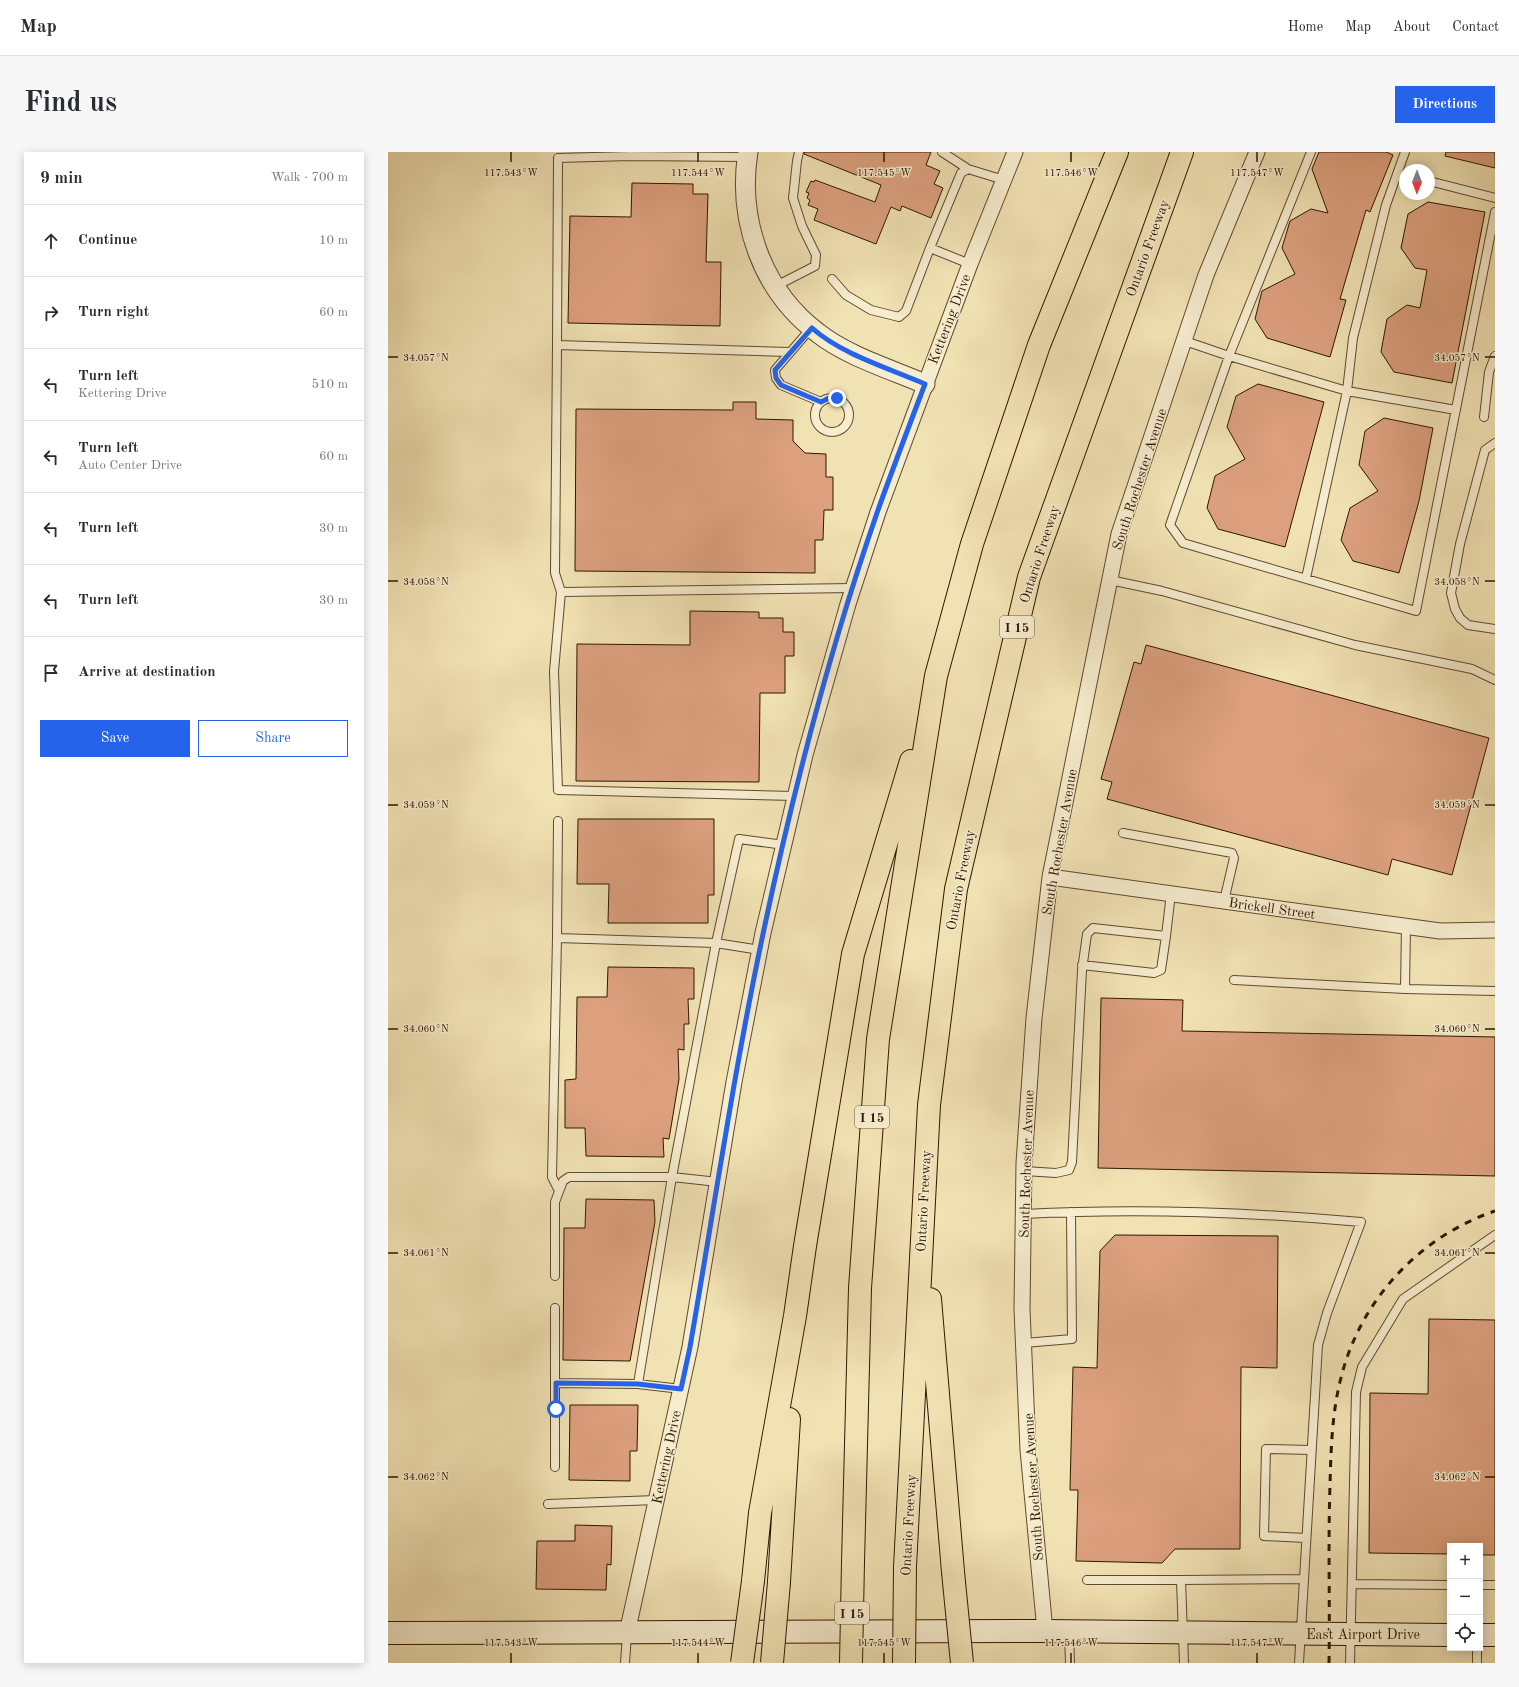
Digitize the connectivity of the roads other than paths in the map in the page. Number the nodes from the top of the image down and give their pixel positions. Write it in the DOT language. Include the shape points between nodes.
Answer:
graph roads {
  1 [pos="799,152"];
  2 [pos="942,152"];
  3 [pos="1015,152"];
  4 [pos="1117,152"];
  5 [pos="1182,152"];
  6 [pos="1257,152"];
  7 [pos="1311,152"];
  8 [pos="1405,152"];
  9 [pos="748,154"];
  10 [pos="1403,164"];
  11 [pos="968,169"];
  12 [pos="1399,178"];
  13 [pos="1004,180"];
  14 [pos="1435,183"];
  15 [pos="1495,198"];
  16 [pos="1495,212"];
  17 [pos="930,248"];
  18 [pos="970,264"];
  19 [pos="832,279"];
  20 [pos="776,286"];
  21 [pos="812,328"];
  22 [pos="1185,341"];
  23 [pos="557,345"];
  24 [pos="789,352"];
  25 [pos="1229,356"];
  26 [pos="1495,356"];
  27 [pos="925,384"];
  28 [pos="1347,391"];
  29 [pos="821,402"];
  30 [pos="1456,410"];
  31 [pos="1484,417"];
  32 [pos="1495,443"];
  33 [pos="1306,578"];
  34 [pos="1110,580"];
  35 [pos="853,588"];
  36 [pos="561,592"];
  37 [pos="1495,629"];
  38 [pos="936,676"];
  39 [pos="1495,680"];
  40 [pos="795,796"];
  41 [pos="558,821"];
  42 [pos="1123,833"];
  43 [pos="784,845"];
  44 [pos="1050,877"];
  45 [pos="1171,894"];
  46 [pos="1224,901"];
  47 [pos="1406,926"];
  48 [pos="1495,930"];
  49 [pos="1166,936"];
  50 [pos="557,938"];
  51 [pos="716,943"];
  52 [pos="760,950"];
  53 [pos="1082,965"];
  54 [pos="1234,980"];
  55 [pos="1405,989"];
  56 [pos="1495,991"];
  57 [pos="1024,1171"];
  58 [pos="672,1177"];
  59 [pos="718,1182"];
  60 [pos="559,1191"];
  61 [pos="922,1210"];
  62 [pos="1071,1212"];
  63 [pos="1024,1214"];
  64 [pos="1495,1236"];
  65 [pos="555,1276"];
  66 [pos="555,1308"];
  67 [pos="795,1316"];
  68 [pos="1024,1342"];
  69 [pos="556,1383"];
  70 [pos="638,1384"];
  71 [pos="681,1389"];
  72 [pos="1311,1450"];
  73 [pos="555,1467"];
  74 [pos="656,1500"];
  75 [pos="548,1504"];
  76 [pos="1306,1538"];
  77 [pos="1303,1579"];
  78 [pos="1087,1580"];
  79 [pos="1181,1580"];
  80 [pos="1352,1584"];
  81 [pos="1447,1584"];
  82 [pos="1483,1585"];
  83 [pos="1495,1585"];
  84 [pos="1045,1631"];
  85 [pos="1069,1631"];
  86 [pos="388,1633"];
  87 [pos="627,1633"];
  88 [pos="1182,1633"];
  89 [pos="1300,1634"];
  90 [pos="1350,1635"];
  91 [pos="1447,1635"];
  92 [pos="1483,1635"];
  93 [pos="1495,1635"];
  94 [pos="1477,1651"];
  95 [pos="625,1663"];
  96 [pos="742,1663"];
  97 [pos="772,1663"];
  98 [pos="851,1663"];
  99 [pos="904,1663"];
  100 [pos="962,1663"];
  101 [pos="1070,1663"];
  102 [pos="1184,1663"];
  103 [pos="1299,1663"];
  104 [pos="1350,1663"];
  105 [pos="1477,1663"];
  1 -- 20 [label="lane" via="793,198 802,226 816,255 815,266"];
  2 -- 11 [label="lane"];
  3 -- 13 [label="street, Kettering Drive"];
  4 -- 38 [label="highway, I 15" via="1039,345 972,544"];
  5 -- 61 [label="highway, Ontario Freeway / I 15" via="1029,577 956,889 929,1105"];
  6 -- 22 [label="street, South Rochester Avenue" via="1206,275"];
  7 -- 25 [label="lane"];
  8 -- 10 [label="lane"];
  9 -- 20 [label="street" via="745,190 747,211 762,264"];
  9 -- 23 [label="lane" via="558,158"];
  11 -- 13 [label="lane"];
  11 -- 17 [label="lane" via="961,172"];
  12 -- 28 [label="lane" via="1386,204 1353,338"];
  13 -- 18 [label="street, Kettering Drive"];
  14 -- 15 [label="lane"];
  16 -- 30 [label="lane"];
  17 -- 18 [label="lane"];
  17 -- 19 [label="lane" via="906,311 899,317 872,310 846,295"];
  18 -- 27 [label="street, Kettering Drive"];
  20 -- 21 [label="street" via="791,309"];
  21 -- 24 [label="lane"];
  21 -- 27 [label="street" via="851,353"];
  22 -- 25 [label="lane"];
  22 -- 34 [label="street, South Rochester Avenue" via="1119,534"];
  23 -- 24 [label="lane"];
  23 -- 36 [label="lane" via="556,573"];
  24 -- 29 [label="lane" via="775,370 776,378 781,385"];
  25 -- 28 [label="lane"];
  25 -- 33 [label="lane" via="1170,525 1183,543"];
  26 -- 31 [label="lane" via="1489,372"];
  27 -- 35 [label="street, Kettering Drive"];
  28 -- 30 [label="lane"];
  28 -- 33 [label="lane"];
  29 -- 29 [label="lane" via="831,397 842,400 849,409 849,420 842,429 831,432 821,427 815,418 815,412"];
  30 -- 33 [label="lane" via="1416,611"];
  32 -- 37 [label="lane" via="1485,450 1460,544 1451,593 1457,614 1468,625"];
  34 -- 39 [label="lane" via="1162,591 1355,645 1472,670"];
  34 -- 44 [label="street, South Rochester Avenue"];
  35 -- 36 [label="lane"];
  35 -- 40 [label="street, Kettering Drive"];
  36 -- 40 [label="lane" via="554,671 558,790"];
  38 -- 67 [label="highway" via="853,954 804,1246"];
  38 -- 98 [label="highway, I 15, bridge" via="878,1039 860,1288"];
  40 -- 43 [label="street, Kettering Drive"];
  41 -- 50 [label="lane"];
  42 -- 46 [label="lane" via="1232,853 1234,858"];
  43 -- 51 [label="lane" via="739,839"];
  43 -- 52 [label="street, Kettering Drive"];
  44 -- 45 [label="street, Brickell Street"];
  44 -- 57 [label="street, South Rochester Avenue" via="1034,1018"];
  45 -- 46 [label="street, Brickell Street"];
  45 -- 49 [label="lane"];
  46 -- 47 [label="street, Brickell Street"];
  47 -- 48 [label="street, Brickell Street" via="1440,931"];
  47 -- 55 [label="lane"];
  49 -- 53 [label="lane" via="1094,928 1087,934"];
  49 -- 53 [label="lane" via="1161,970 1154,973"];
  50 -- 51 [label="lane"];
  50 -- 60 [label="lane" via="552,1177"];
  51 -- 52 [label="lane"];
  51 -- 58 [label="lane"];
  52 -- 59 [label="street, Kettering Drive" via="734,1082"];
  53 -- 57 [label="lane" via="1072,1162 1069,1170 1056,1173"];
  54 -- 55 [label="lane"];
  55 -- 56 [label="lane"];
  57 -- 63 [label="street, South Rochester Avenue"];
  58 -- 59 [label="lane"];
  58 -- 60 [label="lane" via="569,1177 563,1181"];
  58 -- 70 [label="lane"];
  59 -- 71 [label="street, Kettering Drive"];
  60 -- 65 [label="lane" via="555,1202"];
  61 -- 99 [label="highway, Ontario Freeway / I 15, bridge" via="905,1567"];
  61 -- 100 [label="highway, bridge"];
  62 -- 63 [label="lane"];
  62 -- 68 [label="lane" via="1072,1339"];
  62 -- 72 [label="lane" via="1280,1215 1361,1222 1327,1313 1318,1345"];
  63 -- 68 [label="street, South Rochester Avenue"];
  64 -- 80 [label="lane" via="1403,1299 1362,1367 1356,1392"];
  66 -- 69 [label="lane"];
  67 -- 96 [label="highway, bridge" via="760,1513"];
  67 -- 97 [label="highway, bridge"];
  68 -- 84 [label="street, South Rochester Avenue" via="1028,1450"];
  69 -- 70 [label="lane"];
  69 -- 73 [label="lane"];
  70 -- 71 [label="lane"];
  71 -- 74 [label="street, Kettering Drive"];
  72 -- 76 [label="lane"];
  72 -- 76 [label="lane" via="1266,1449 1264,1536"];
  74 -- 75 [label="lane"];
  74 -- 87 [label="street, Kettering Drive"];
  76 -- 77 [label="lane"];
  77 -- 79 [label="lane"];
  77 -- 89 [label="lane"];
  78 -- 79 [label="lane"];
  79 -- 88 [label="lane"];
  80 -- 81 [label="lane"];
  80 -- 90 [label="lane"];
  82 -- 83 [label="lane"];
  84 -- 85 [label="main road, East Airport Drive"];
  84 -- 87 [label="main road, East Airport Drive"];
  85 -- 88 [label="main road, East Airport Drive"];
  85 -- 101 [label="lane"];
  86 -- 87 [label="main road, East Airport Drive"];
  87 -- 95 [label="lane"];
  88 -- 89 [label="main road, East Airport Drive"];
  88 -- 102 [label="lane"];
  89 -- 90 [label="main road, East Airport Drive"];
  89 -- 103 [label="lane"];
  90 -- 91 [label="main road, East Airport Drive"];
  90 -- 104 [label="lane"];
  92 -- 93 [label="main road"];
  94 -- 105 [label="lane"];
}
